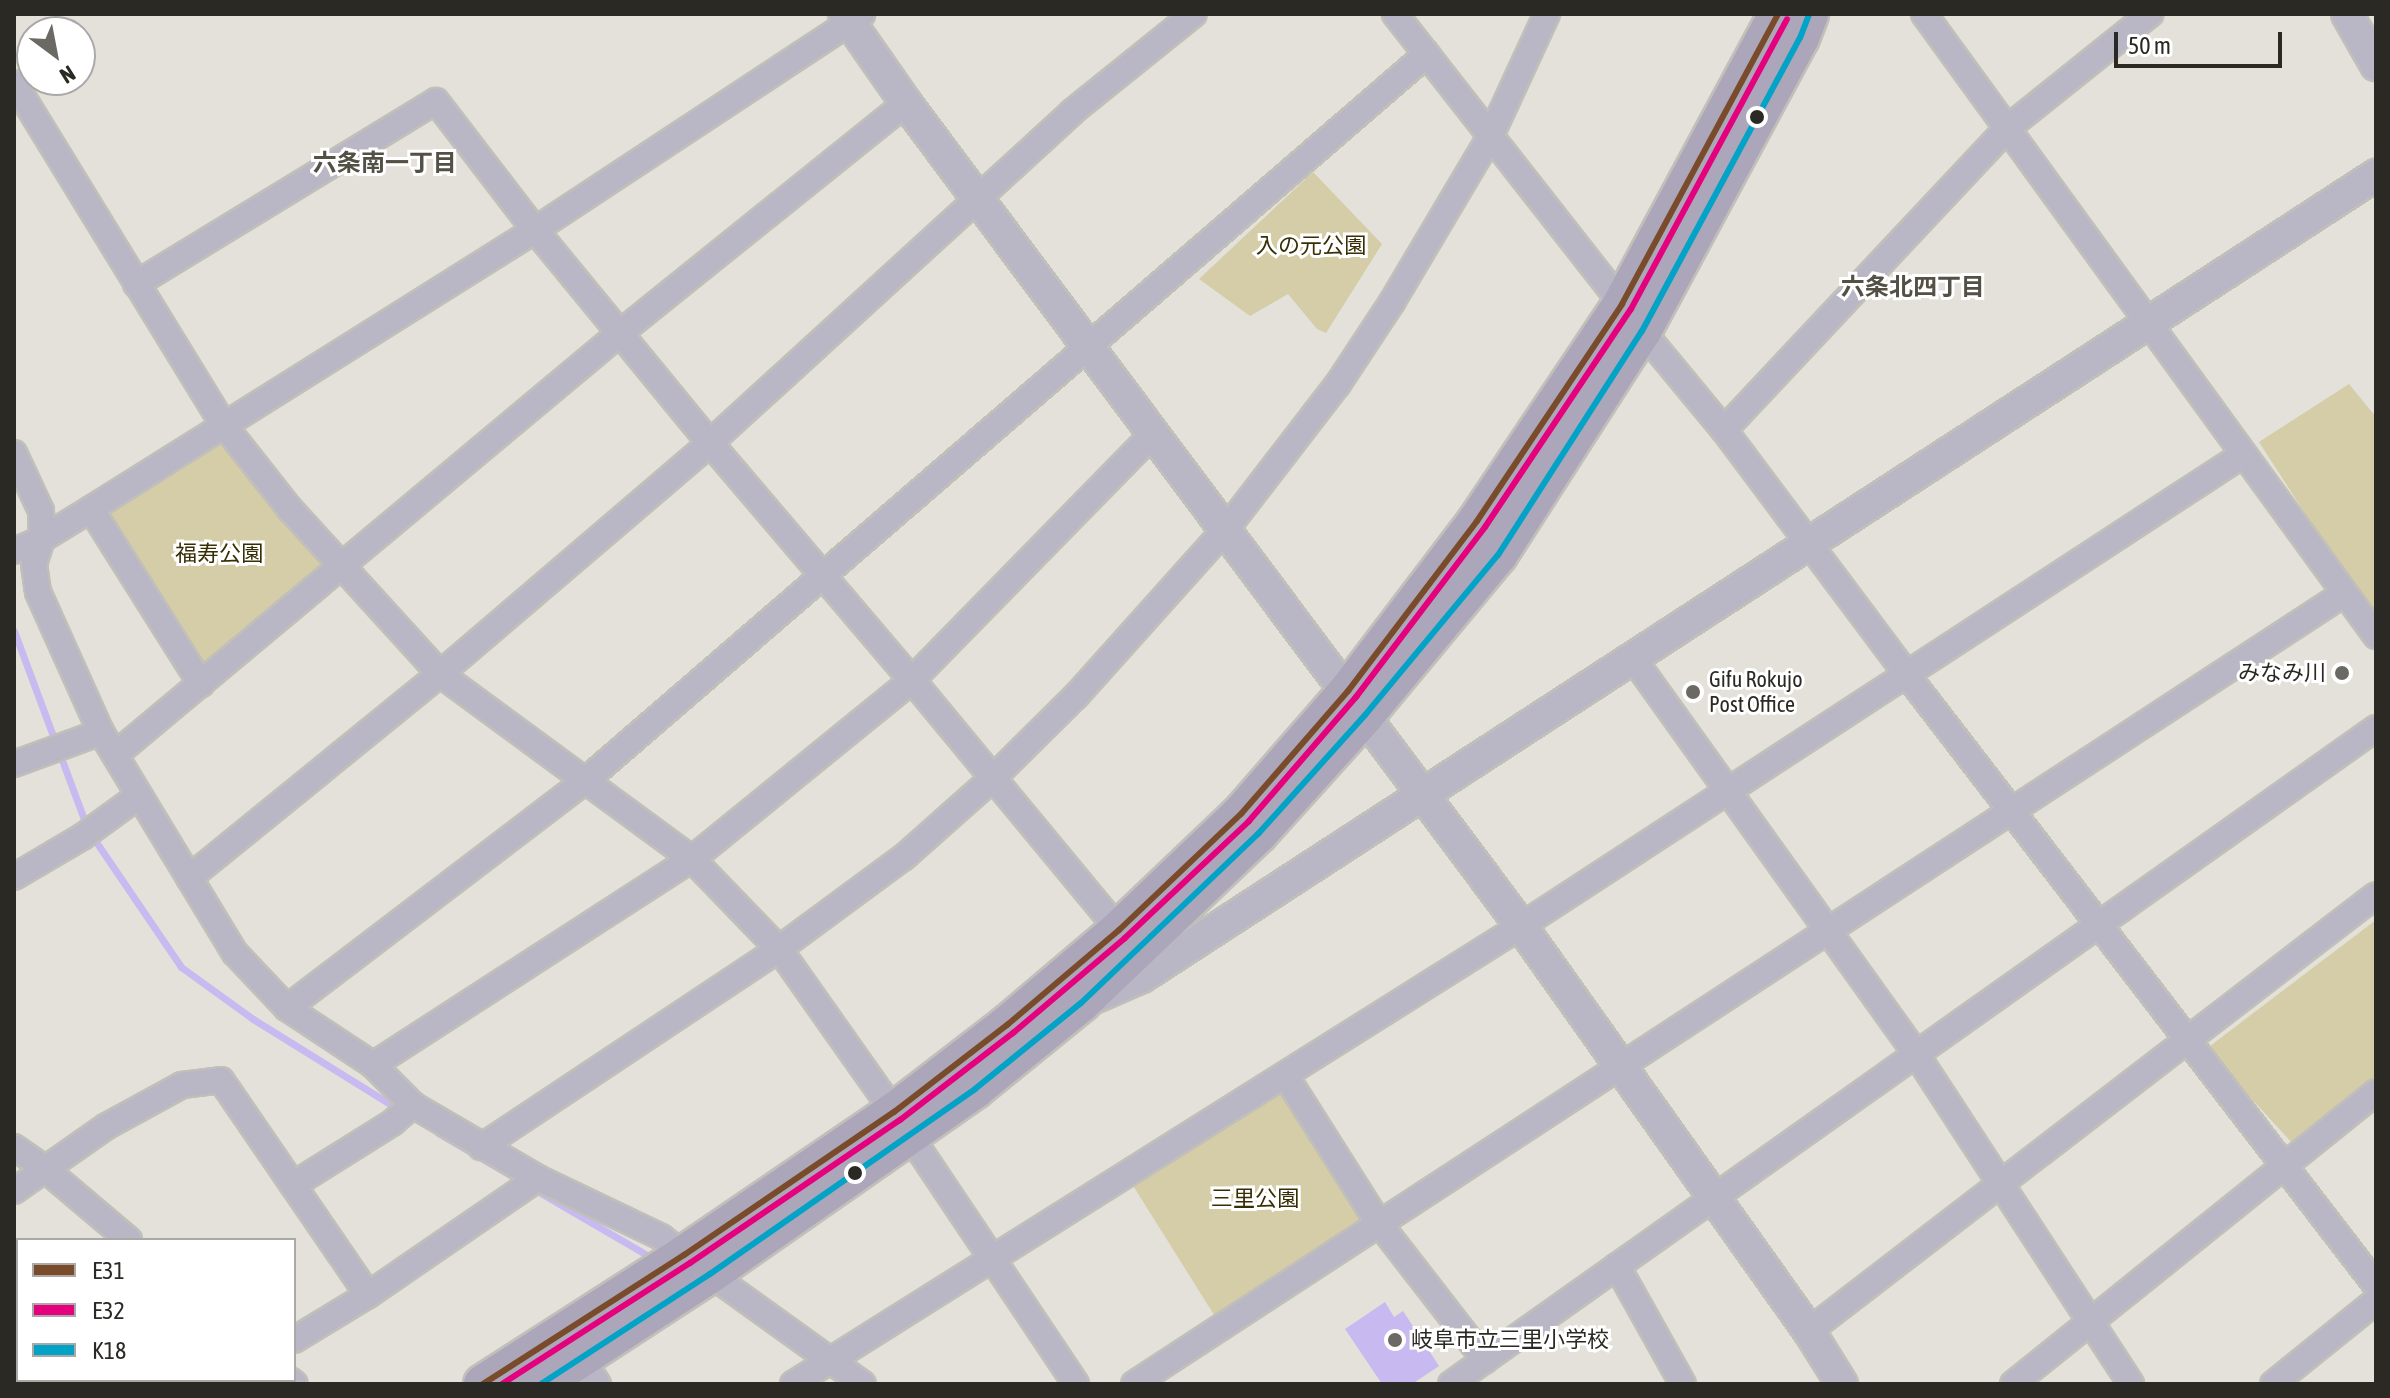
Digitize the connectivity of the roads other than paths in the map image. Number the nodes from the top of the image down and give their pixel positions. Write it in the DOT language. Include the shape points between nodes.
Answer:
graph roads {
  1 [pos="1194,14"];
  2 [pos="1395,14"];
  3 [pos="1547,14"];
  4 [pos="1778,14"];
  5 [pos="1809,14"];
  6 [pos="1924,14"];
  7 [pos="2347,14"];
  8 [pos="2144,16"];
  9 [pos="852,17"];
  10 [pos="1427,54"];
  11 [pos="2376,65"];
  12 [pos="14,83"];
  13 [pos="906,103"];
  14 [pos="2009,127"];
  15 [pos="1491,135"];
  16 [pos="2376,175"];
  17 [pos="979,199"];
  18 [pos="535,230"];
  19 [pos="136,284"];
  20 [pos="1632,318"];
  21 [pos="2150,322"];
  22 [pos="620,333"];
  23 [pos="1090,346"];
  24 [pos="223,424"];
  25 [pos="1724,430"];
  26 [pos="1155,432"];
  27 [pos="710,443"];
  28 [pos="14,453"];
  29 [pos="2244,454"];
  30 [pos="91,509"];
  31 [pos="1227,528"];
  32 [pos="42,539"];
  33 [pos="1810,544"];
  34 [pos="14,551"];
  35 [pos="339,565"];
  36 [pos="822,576"];
  37 [pos="2345,593"];
  38 [pos="2376,636"];
  39 [pos="1632,657"];
  40 [pos="440,674"];
  41 [pos="1907,675"];
  42 [pos="912,680"];
  43 [pos="201,684"];
  44 [pos="1357,703"];
  45 [pos="2376,728"];
  46 [pos="101,732"];
  47 [pos="116,754"];
  48 [pos="14,764"];
  49 [pos="992,779"];
  50 [pos="586,780"];
  51 [pos="1728,790"];
  52 [pos="1425,794"];
  53 [pos="137,797"];
  54 [pos="2010,809"];
  55 [pos="692,859"];
  56 [pos="14,877"];
  57 [pos="189,878"];
  58 [pos="2376,895"];
  59 [pos="2099,924"];
  60 [pos="1521,926"];
  61 [pos="1827,928"];
  62 [pos="1119,930"];
  63 [pos="779,949"];
  64 [pos="1081,1003"];
  65 [pos="287,1008"];
  66 [pos="2188,1040"];
  67 [pos="1916,1054"];
  68 [pos="1620,1063"];
  69 [pos="373,1065"];
  70 [pos="1285,1075"];
  71 [pos="2376,1092"];
  72 [pos="413,1105"];
  73 [pos="901,1123"];
  74 [pos="14,1147"];
  75 [pos="481,1147"];
  76 [pos="2285,1166"];
  77 [pos="45,1169"];
  78 [pos="538,1178"];
  79 [pos="2001,1184"];
  80 [pos="293,1185"];
  81 [pos="14,1191"];
  82 [pos="1715,1197"];
  83 [pos="1378,1222"];
  84 [pos="126,1238"];
  85 [pos="992,1261"];
  86 [pos="697,1264"];
  87 [pos="1617,1266"];
  88 [pos="2376,1285"];
  89 [pos="368,1295"];
  90 [pos="2376,1301"];
  91 [pos="2090,1323"];
  92 [pos="1809,1331"];
  93 [pos="296,1339"];
  94 [pos="1485,1360"];
  95 [pos="829,1361"];
  96 [pos="590,1371"];
  97 [pos="483,1384"];
  98 [pos="541,1384"];
  99 [pos="793,1384"];
  100 [pos="863,1384"];
  101 [pos="1076,1384"];
  102 [pos="1134,1384"];
  103 [pos="1451,1384"];
  104 [pos="1683,1384"];
  105 [pos="1842,1384"];
  106 [pos="2013,1384"];
  107 [pos="2131,1384"];
  108 [pos="2273,1384"];
  1 -- 17 [label="street" via="1072,112"];
  2 -- 10 [label="street"];
  3 -- 15 [label="street"];
  4 -- 20 [label="main road"];
  5 -- 20 [label="main road" via="1800,38"];
  6 -- 14 [label="street"];
  7 -- 11 [label="street"];
  8 -- 14 [label="street"];
  9 -- 13 [label="street"];
  9 -- 18 [label="street"];
  10 -- 15 [label="street"];
  10 -- 23 [label="street"];
  12 -- 19 [label="street"];
  13 -- 17 [label="street"];
  13 -- 22 [label="street"];
  14 -- 21 [label="street"];
  14 -- 25 [label="street"];
  15 -- 20 [label="street"];
  15 -- 31 [label="street" via="1354,360"];
  16 -- 21 [label="street"];
  17 -- 23 [label="street"];
  17 -- 27 [label="street"];
  18 -- 19 [label="street" via="436,101"];
  18 -- 22 [label="street"];
  18 -- 24 [label="street"];
  19 -- 24 [label="street"];
  20 -- 25 [label="street"];
  20 -- 44 [label="main road" via="1498,555"];
  21 -- 29 [label="street"];
  21 -- 33 [label="street"];
  22 -- 27 [label="street"];
  22 -- 35 [label="street"];
  23 -- 26 [label="street"];
  23 -- 36 [label="street"];
  24 -- 30 [label="street"];
  24 -- 35 [label="street"];
  25 -- 33 [label="street"];
  26 -- 31 [label="street"];
  26 -- 42 [label="street"];
  27 -- 36 [label="street"];
  27 -- 40 [label="street"];
  28 -- 32 [label="street" via="41,511"];
  29 -- 37 [label="street"];
  29 -- 41 [label="street"];
  30 -- 32 [label="street"];
  30 -- 43 [label="street"];
  31 -- 44 [label="street"];
  31 -- 49 [label="street" via="1076,696"];
  32 -- 34 [label="street"];
  32 -- 46 [label="street" via="34,564 38,592"];
  33 -- 39 [label="street"];
  33 -- 41 [label="street"];
  35 -- 40 [label="street"];
  35 -- 43 [label="street"];
  36 -- 42 [label="street"];
  36 -- 50 [label="street"];
  37 -- 38 [label="street"];
  37 -- 54 [label="street"];
  39 -- 51 [label="street"];
  39 -- 52 [label="street"];
  40 -- 50 [label="street"];
  40 -- 57 [label="street"];
  41 -- 51 [label="street"];
  41 -- 54 [label="street"];
  42 -- 49 [label="street"];
  42 -- 55 [label="street"];
  43 -- 47 [label="street"];
  44 -- 52 [label="street"];
  44 -- 62 [label="main road"];
  44 -- 64 [label="main road" via="1258,834"];
  45 -- 59 [label="street"];
  46 -- 47 [label="street"];
  46 -- 48 [label="street"];
  47 -- 53 [label="street"];
  49 -- 62 [label="street"];
  49 -- 63 [label="street" via="904,857"];
  50 -- 55 [label="street"];
  50 -- 65 [label="street"];
  51 -- 60 [label="street"];
  51 -- 61 [label="street"];
  52 -- 60 [label="street"];
  52 -- 64 [label="street" via="1142,977"];
  53 -- 56 [label="street"];
  53 -- 57 [label="street"];
  54 -- 59 [label="street"];
  54 -- 61 [label="street"];
  55 -- 63 [label="street"];
  55 -- 69 [label="street"];
  57 -- 65 [label="street" via="235,953"];
  58 -- 66 [label="street"];
  59 -- 66 [label="street"];
  59 -- 67 [label="street"];
  60 -- 68 [label="street"];
  60 -- 70 [label="street"];
  61 -- 67 [label="street"];
  61 -- 68 [label="street"];
  62 -- 73 [label="main road"];
  63 -- 73 [label="street"];
  63 -- 75 [label="street"];
  64 -- 73 [label="main road" via="975,1089"];
  65 -- 69 [label="street"];
  66 -- 76 [label="street"];
  66 -- 79 [label="street"];
  67 -- 79 [label="street"];
  67 -- 82 [label="street"];
  68 -- 82 [label="street"];
  68 -- 83 [label="street"];
  69 -- 72 [label="street"];
  70 -- 83 [label="street"];
  70 -- 85 [label="street"];
  71 -- 76 [label="street"];
  72 -- 75 [label="street"];
  72 -- 80 [label="street"];
  73 -- 85 [label="street"];
  73 -- 86 [label="main road"];
  74 -- 77 [label="street"];
  75 -- 78 [label="street"];
  76 -- 88 [label="street"];
  76 -- 91 [label="street"];
  77 -- 80 [label="street" via="107,1126 182,1085 221,1080"];
  77 -- 81 [label="street"];
  77 -- 84 [label="street"];
  78 -- 86 [label="street" via="661,1237"];
  78 -- 89 [label="street"];
  79 -- 91 [label="street"];
  79 -- 92 [label="street"];
  80 -- 89 [label="street"];
  82 -- 87 [label="street"];
  82 -- 92 [label="street"];
  83 -- 94 [label="street"];
  83 -- 102 [label="street"];
  85 -- 95 [label="street"];
  85 -- 101 [label="street"];
  86 -- 95 [label="street"];
  86 -- 96 [label="main road"];
  86 -- 97 [label="main road"];
  87 -- 94 [label="street"];
  87 -- 104 [label="street"];
  89 -- 93 [label="street"];
  90 -- 108 [label="street"];
  91 -- 106 [label="street"];
  91 -- 107 [label="street"];
  92 -- 105 [label="street"];
  94 -- 103 [label="street"];
  95 -- 99 [label="street"];
  95 -- 100 [label="street"];
  96 -- 98 [label="main road"];
}
